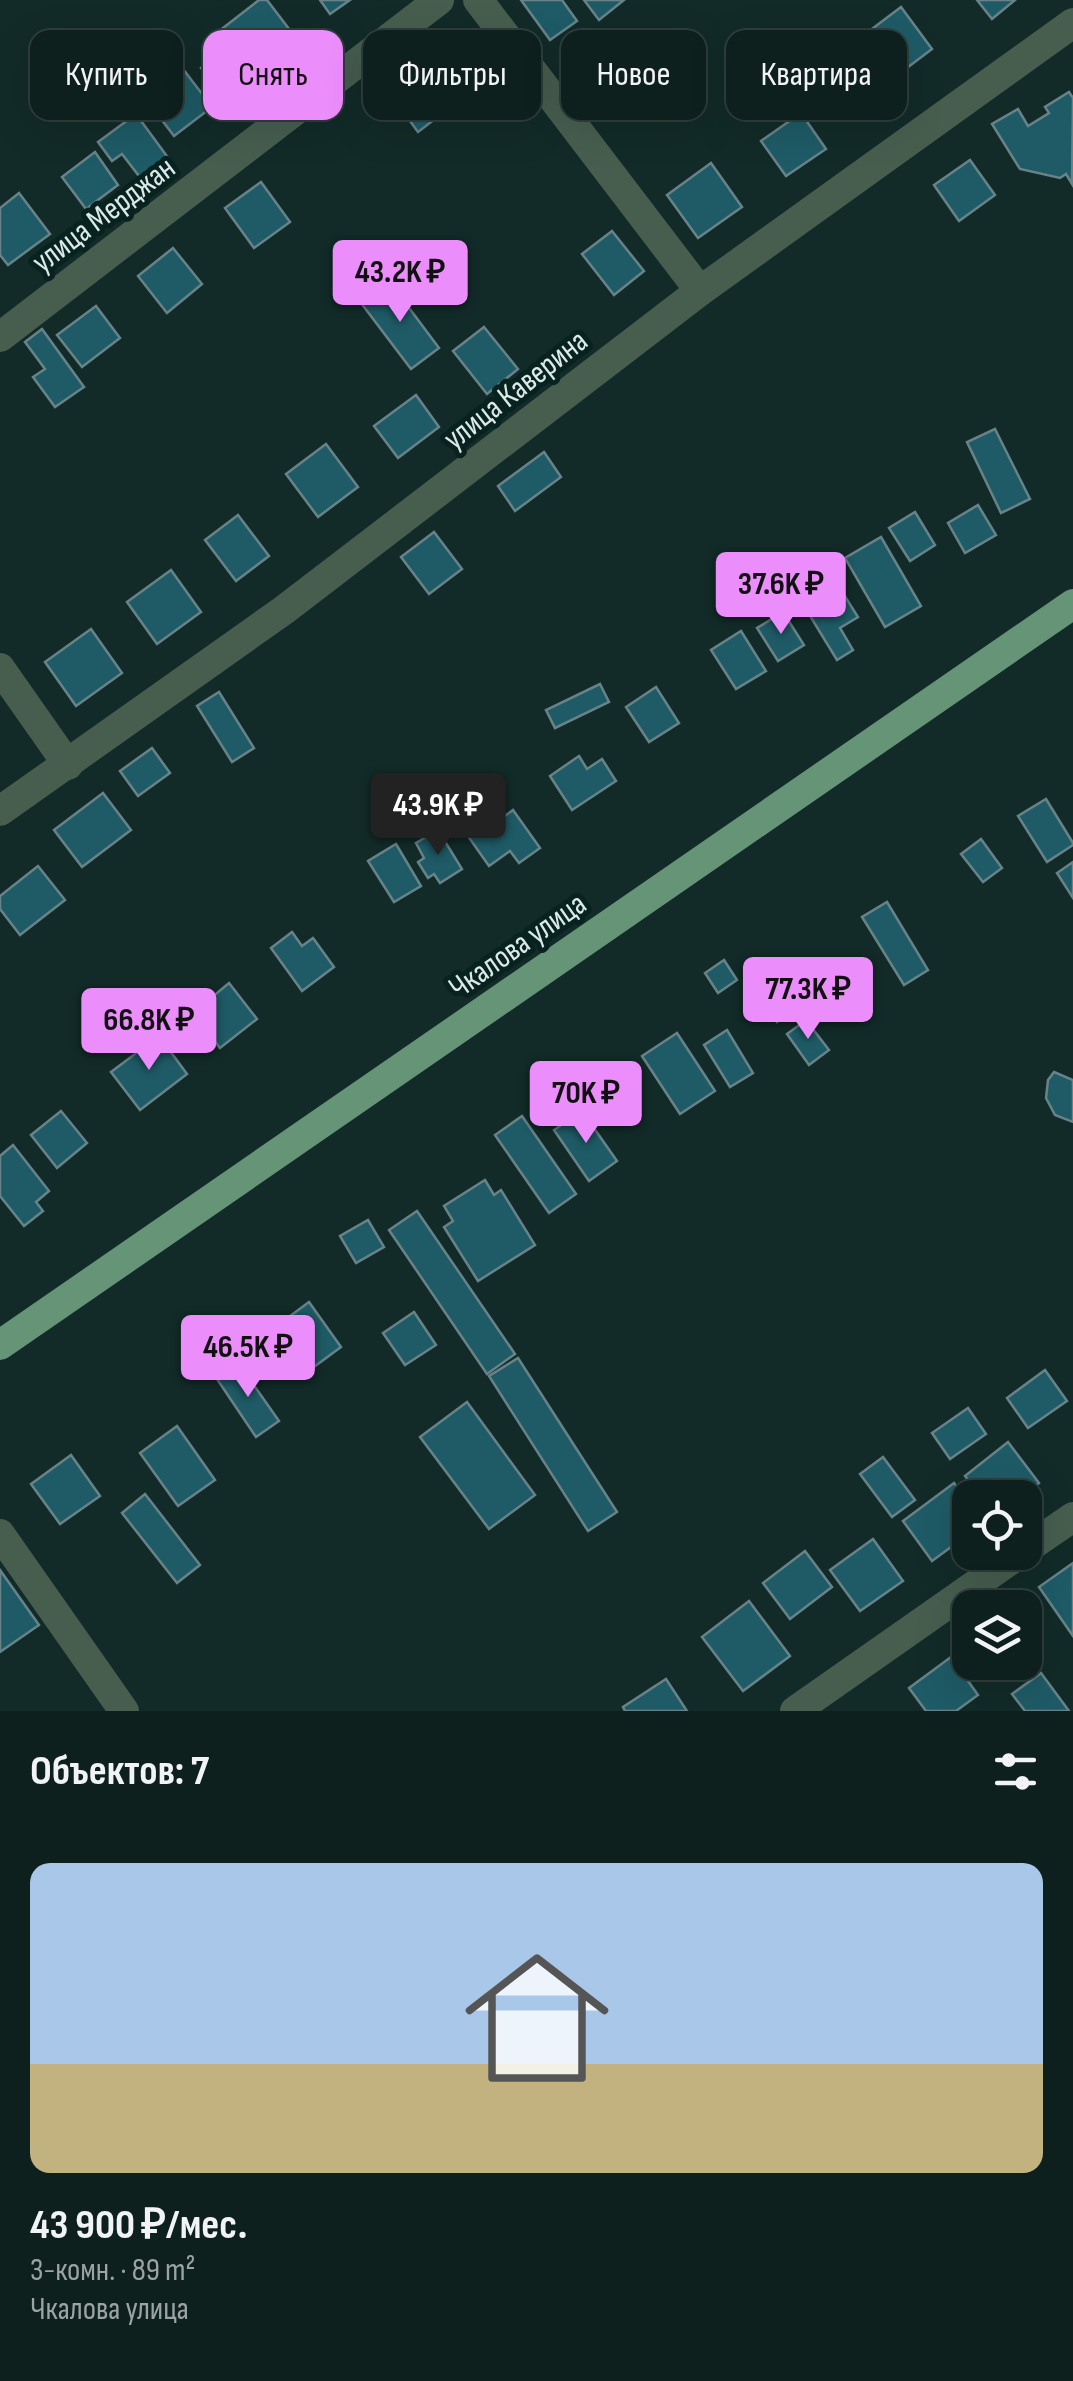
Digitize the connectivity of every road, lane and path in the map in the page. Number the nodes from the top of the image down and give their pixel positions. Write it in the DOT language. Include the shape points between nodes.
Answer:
graph roads {
  1 [pos="439,0"];
  2 [pos="478,0"];
  3 [pos="1073,23"];
  4 [pos="700,291"];
  5 [pos="0,337"];
  6 [pos="1073,604"];
  7 [pos="0,668"];
  8 [pos="68,765"];
  9 [pos="0,811"];
  10 [pos="0,1345"];
  11 [pos="1073,1517"];
  12 [pos="0,1534"];
  13 [pos="1042,1539"];
  14 [pos="998,1570"];
  15 [pos="124,1711"];
  16 [pos="795,1711"];
  1 -- 5 [label="street, улица Мерджан"];
  2 -- 4 [label="street"];
  3 -- 4 [label="street, улица Каверина"];
  4 -- 8 [label="street, улица Каверина" via="284,610"];
  6 -- 10 [label="main road, Чкалова улица"];
  7 -- 8 [label="street"];
  8 -- 9 [label="street, улица Каверина"];
  11 -- 13 [label="street"];
  12 -- 15 [label="street"];
  14 -- 16 [label="street"];
}
